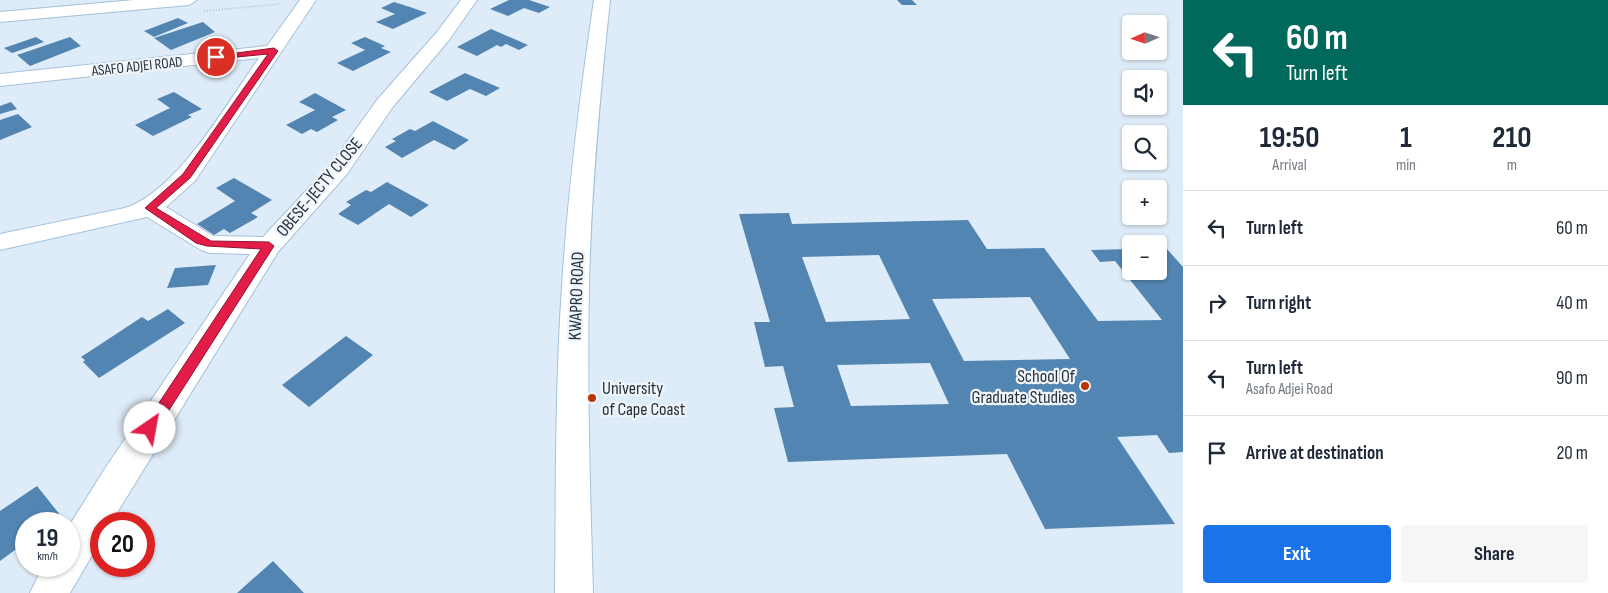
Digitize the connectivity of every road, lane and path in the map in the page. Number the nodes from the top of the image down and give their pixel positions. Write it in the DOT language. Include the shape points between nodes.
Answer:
graph roads {
  1 [pos="189,0"];
  2 [pos="308,0"];
  3 [pos="469,0"];
  4 [pos="602,0"];
  5 [pos="0,17"];
  6 [pos="274,51"];
  7 [pos="2,81"];
  8 [pos="150,208"];
  9 [pos="0,242"];
  10 [pos="269,246"];
  11 [pos="80,542"];
  12 [pos="58,577"];
  13 [pos="49,593"];
  14 [pos="574,593"];
  1 -- 5 [label="street"];
  2 -- 6 [label="street"];
  3 -- 10 [label="street, OBESE-JECTY CLOSE" via="443,36 384,104 339,169"];
  4 -- 14 [label="street, KWAPRO ROAD" via="578,242 572,446"];
  6 -- 7 [label="street, ASAFO ADJEI ROAD"];
  6 -- 8 [label="street" via="187,176"];
  8 -- 9 [label="street"];
  8 -- 10 [label="street" via="210,244"];
  10 -- 11 [label="street, OBESE-JECTY CLOSE"];
  12 -- 13 [label="street"];
}
